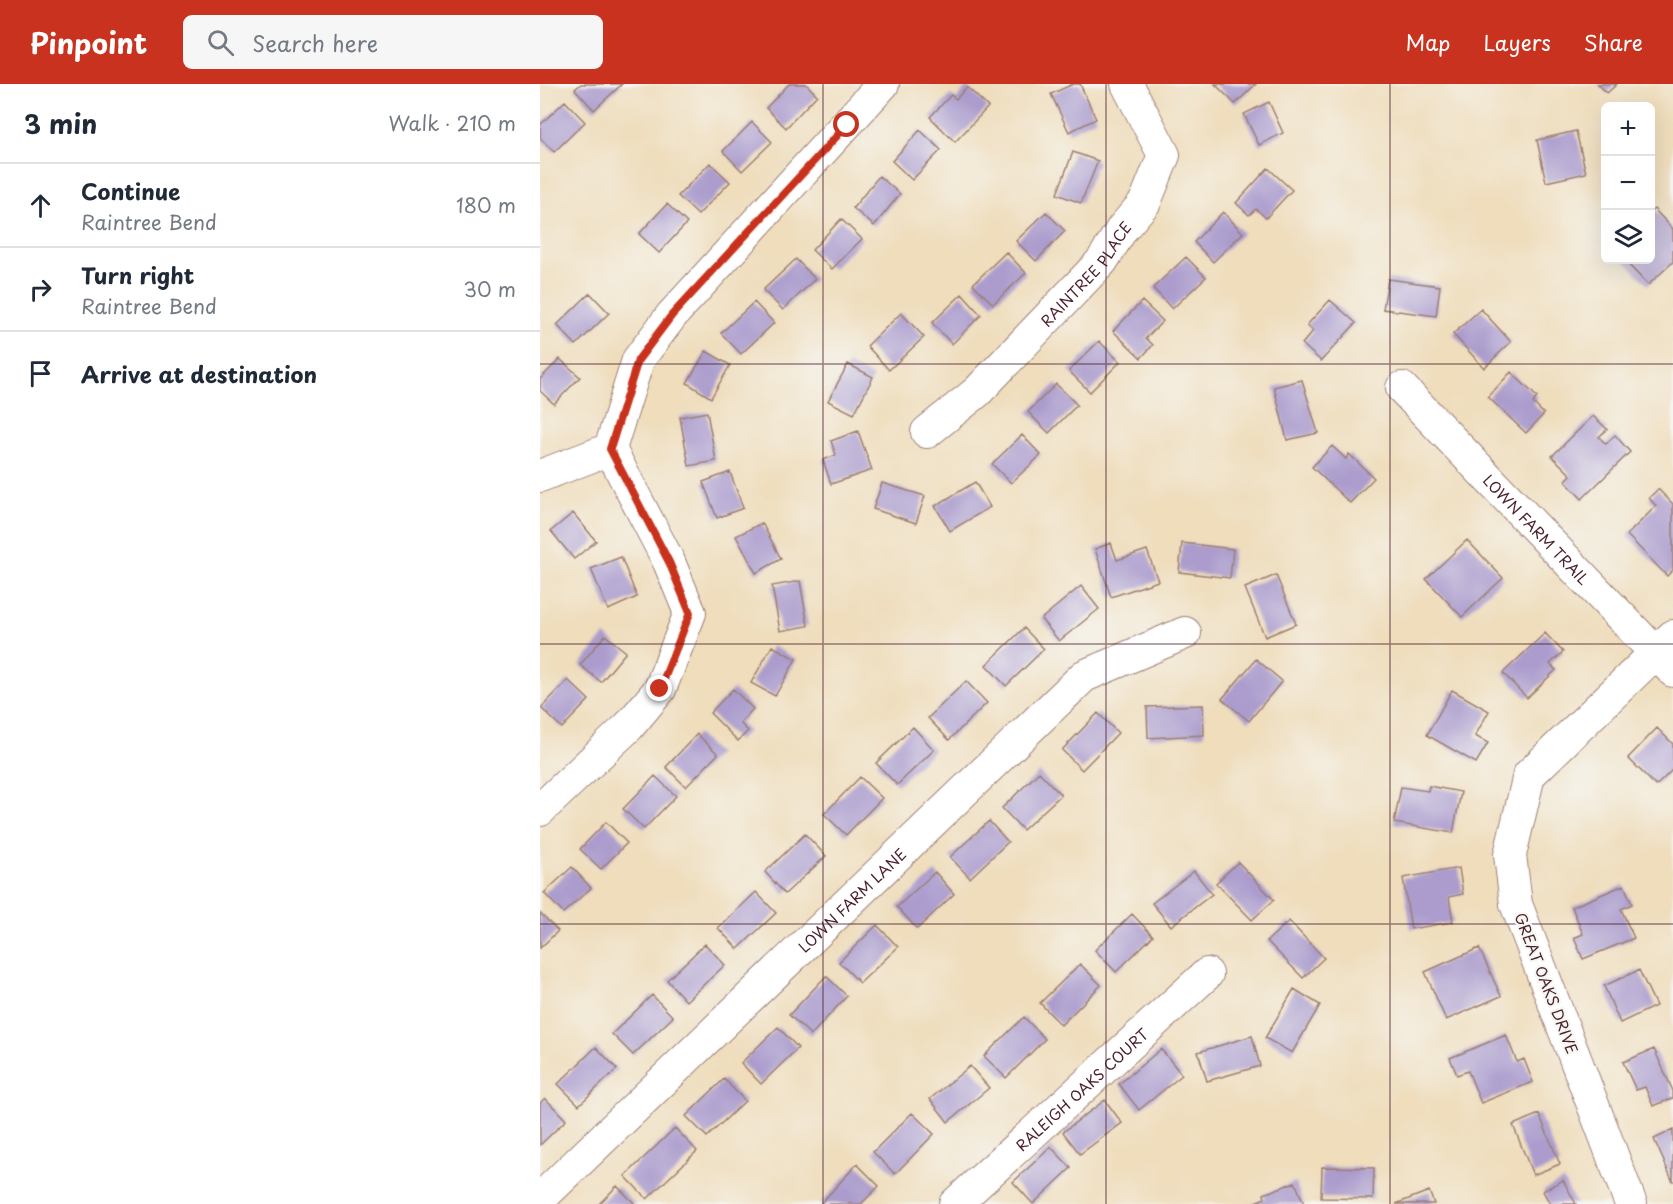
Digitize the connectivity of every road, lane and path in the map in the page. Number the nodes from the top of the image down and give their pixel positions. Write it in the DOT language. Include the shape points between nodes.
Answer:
graph roads {
  1 [pos="883,84"];
  2 [pos="1127,84"];
  3 [pos="1402,388"];
  4 [pos="927,432"];
  5 [pos="610,449"];
  6 [pos="540,476"];
  7 [pos="1185,633"];
  8 [pos="1667,653"];
  9 [pos="540,810"];
  10 [pos="1207,974"];
  11 [pos="540,1199"];
  12 [pos="955,1204"];
  13 [pos="1631,1204"];
  1 -- 5 [label="street" via="672,315 638,360"];
  2 -- 4 [label="street, RAINTREE PLACE" via="1164,155 1145,202 1094,269 977,392"];
  3 -- 8 [label="street, LOWN FARM TRAIL"];
  5 -- 6 [label="street"];
  5 -- 9 [label="street" via="669,562 690,613 660,689 629,726"];
  7 -- 11 [label="street, LOWN FARM LANE" via="1084,676"];
  8 -- 13 [label="street, GREAT OAKS DRIVE" via="1529,775 1510,855 1516,904"];
  10 -- 12 [label="street, RALEIGH OAKS COURT"];
}
